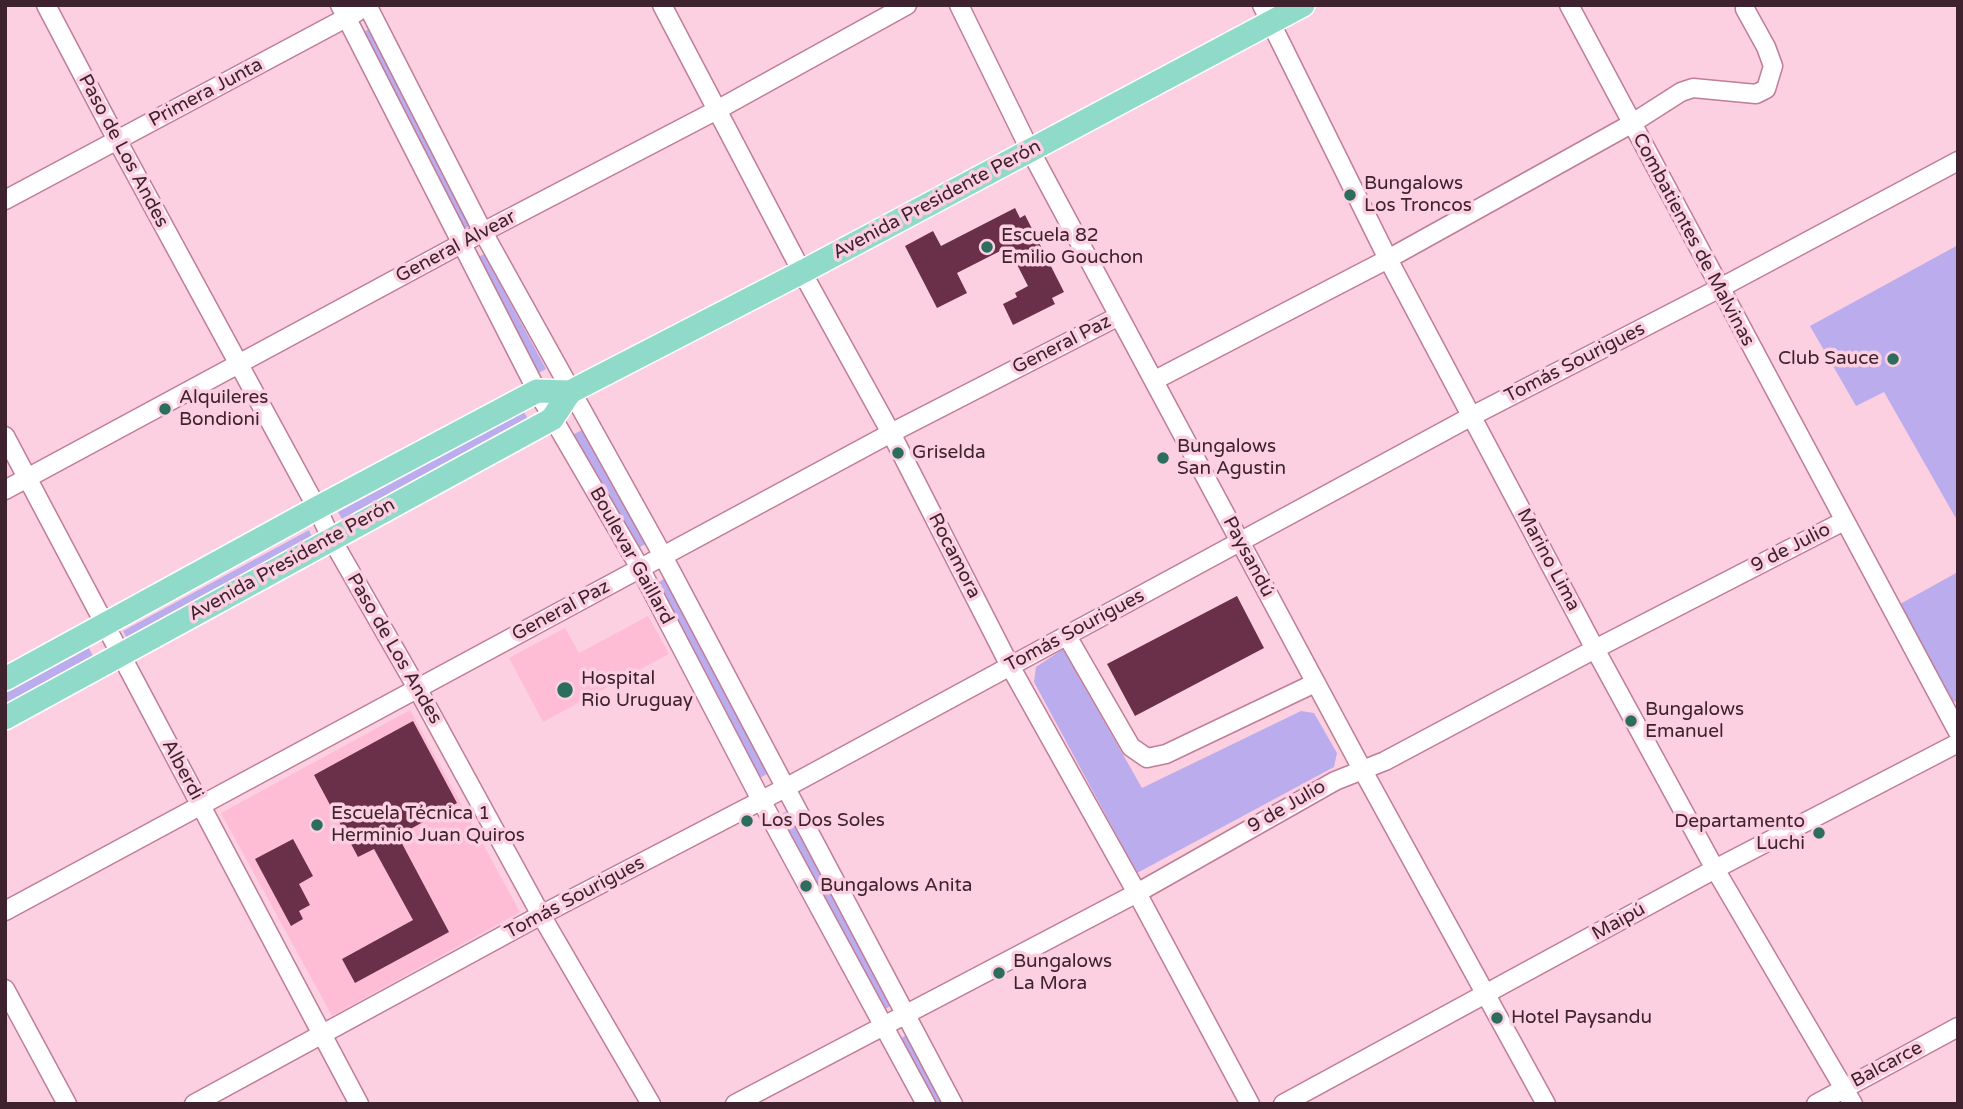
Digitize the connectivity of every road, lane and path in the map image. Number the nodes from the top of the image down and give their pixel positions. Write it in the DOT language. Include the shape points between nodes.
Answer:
graph roads {
  1 [pos="47,5"];
  2 [pos="367,5"];
  3 [pos="662,5"];
  4 [pos="907,5"];
  5 [pos="959,5"];
  6 [pos="1303,5"];
  7 [pos="1569,5"];
  8 [pos="1745,9"];
  9 [pos="344,12"];
  10 [pos="1266,14"];
  11 [pos="718,110"];
  12 [pos="1631,124"];
  13 [pos="117,140"];
  14 [pos="1030,150"];
  15 [pos="1958,161"];
  16 [pos="5,200"];
  17 [pos="483,232"];
  18 [pos="463,244"];
  19 [pos="1388,259"];
  20 [pos="802,272"];
  21 [pos="1720,288"];
  22 [pos="1119,316"];
  23 [pos="237,364"];
  24 [pos="1155,380"];
  25 [pos="537,391"];
  26 [pos="570,392"];
  27 [pos="1472,416"];
  28 [pos="552,419"];
  29 [pos="891,433"];
  30 [pos="5,436"];
  31 [pos="27,478"];
  32 [pos="5,490"];
  33 [pos="317,508"];
  34 [pos="1844,521"];
  35 [pos="331,538"];
  36 [pos="1240,542"];
  37 [pos="663,556"];
  38 [pos="640,568"];
  39 [pos="105,625"];
  40 [pos="1067,636"];
  41 [pos="1594,649"];
  42 [pos="121,655"];
  43 [pos="1010,666"];
  44 [pos="5,679"];
  45 [pos="1315,683"];
  46 [pos="417,688"];
  47 [pos="5,718"];
  48 [pos="1958,732"];
  49 [pos="1958,743"];
  50 [pos="1362,769"];
  51 [pos="787,788"];
  52 [pos="761,800"];
  53 [pos="201,805"];
  54 [pos="1715,870"];
  55 [pos="1137,893"];
  56 [pos="5,911"];
  57 [pos="541,915"];
  58 [pos="5,989"];
  59 [pos="1485,996"];
  60 [pos="904,1014"];
  61 [pos="884,1026"];
  62 [pos="1958,1027"];
  63 [pos="322,1034"];
  64 [pos="1844,1087"];
  65 [pos="66,1104"];
  66 [pos="194,1104"];
  67 [pos="359,1104"];
  68 [pos="651,1104"];
  69 [pos="735,1104"];
  70 [pos="926,1104"];
  71 [pos="953,1104"];
  72 [pos="1250,1104"];
  73 [pos="1283,1104"];
  74 [pos="1546,1104"];
  75 [pos="1816,1104"];
  76 [pos="1853,1104"];
  1 -- 13 [label="street, Paso de Los Andes"];
  2 -- 9 [label="street, Primera Junta"];
  2 -- 17 [label="street, Boulevar Gaillard"];
  3 -- 11 [label="street, Rocamora"];
  4 -- 11 [label="street, General Alvear"];
  5 -- 14 [label="street, Paysandú"];
  6 -- 10 [label="main road, Avenida Presidente Perón"];
  7 -- 12 [label="street, Combatientes de Malvinas"];
  8 -- 12 [label="street" via="1773,66 1766,89 1756,94 1693,88"];
  9 -- 13 [label="street, Primera Junta"];
  9 -- 18 [label="street, Boulevar Gaillard"];
  10 -- 14 [label="main road, Avenida Presidente Perón"];
  10 -- 19 [label="street, Marino Lima"];
  11 -- 17 [label="street, General Alvear"];
  11 -- 20 [label="street, Rocamora"];
  12 -- 19 [label="street"];
  12 -- 21 [label="street, Combatientes de Malvinas"];
  13 -- 16 [label="street, Primera Junta"];
  13 -- 23 [label="street, Paso de Los Andes"];
  14 -- 20 [label="main road, Avenida Presidente Perón"];
  14 -- 22 [label="street, Paysandú"];
  15 -- 21 [label="street, Tomás Sourigues"];
  17 -- 18 [label="street, General Alvear"];
  17 -- 26 [label="street, Boulevar Gaillard"];
  18 -- 23 [label="street, General Alvear"];
  18 -- 25 [label="street, Boulevar Gaillard"];
  19 -- 24 [label="street"];
  19 -- 27 [label="street, Marino Lima"];
  20 -- 26 [label="main road, Avenida Presidente Perón"];
  20 -- 29 [label="street, Rocamora"];
  21 -- 27 [label="street, Tomás Sourigues"];
  21 -- 34 [label="street, Combatientes de Malvinas"];
  22 -- 24 [label="street, Paysandú"];
  22 -- 29 [label="street, General Paz"];
  23 -- 31 [label="street, General Alvear"];
  23 -- 33 [label="street, Paso de Los Andes"];
  24 -- 36 [label="street, Paysandú"];
  25 -- 26 [label="main road, Avenida Presidente Perón"];
  25 -- 28 [label="street, Boulevar Gaillard"];
  25 -- 33 [label="main road, Avenida Presidente Perón"];
  26 -- 28 [label="main road, Avenida Presidente Perón"];
  26 -- 37 [label="street, Boulevar Gaillard"];
  27 -- 36 [label="street, Tomás Sourigues"];
  27 -- 41 [label="street, Marino Lima"];
  28 -- 35 [label="main road, Avenida Presidente Perón"];
  28 -- 38 [label="street, Boulevar Gaillard"];
  29 -- 37 [label="street, General Paz"];
  29 -- 43 [label="street, Rocamora"];
  30 -- 31 [label="street, Alberdi"];
  31 -- 32 [label="street, General Alvear"];
  31 -- 39 [label="street, Alberdi"];
  33 -- 35 [label="street, Paso de Los Andes"];
  33 -- 39 [label="main road, Avenida Presidente Perón"];
  34 -- 41 [label="street, 9 de Julio"];
  34 -- 48 [label="street, Combatientes de Malvinas"];
  35 -- 42 [label="main road, Avenida Presidente Perón"];
  35 -- 46 [label="street, Paso de Los Andes"];
  36 -- 40 [label="street, Tomás Sourigues"];
  36 -- 45 [label="street, Paysandú"];
  37 -- 38 [label="street, General Paz"];
  37 -- 51 [label="street, Boulevar Gaillard"];
  38 -- 46 [label="street, General Paz"];
  38 -- 52 [label="street, Boulevar Gaillard"];
  39 -- 42 [label="street, Alberdi"];
  39 -- 44 [label="main road, Avenida Presidente Perón"];
  40 -- 43 [label="street, Tomás Sourigues"];
  40 -- 45 [label="street" via="1131,747 1147,758 1166,754"];
  41 -- 50 [label="street, 9 de Julio"];
  41 -- 54 [label="street, Marino Lima"];
  42 -- 47 [label="main road, Avenida Presidente Perón"];
  42 -- 53 [label="street, Alberdi"];
  43 -- 51 [label="street, Tomás Sourigues"];
  43 -- 55 [label="street, Rocamora"];
  45 -- 50 [label="street, Paysandú"];
  46 -- 53 [label="street, General Paz"];
  46 -- 57 [label="street, Paso de Los Andes"];
  49 -- 54 [label="street, Maipú"];
  50 -- 55 [label="street, 9 de Julio"];
  50 -- 59 [label="street, Paysandú"];
  51 -- 52 [label="street, Tomás Sourigues"];
  51 -- 60 [label="street, Boulevar Gaillard"];
  52 -- 57 [label="street, Tomás Sourigues"];
  52 -- 61 [label="street, Boulevar Gaillard"];
  53 -- 56 [label="street, General Paz"];
  53 -- 63 [label="street, Alberdi"];
  54 -- 59 [label="street, Maipú"];
  54 -- 64 [label="street, Marino Lima"];
  55 -- 60 [label="street, 9 de Julio"];
  55 -- 72 [label="street, Rocamora"];
  57 -- 63 [label="street, Tomás Sourigues"];
  57 -- 68 [label="street, Paso de Los Andes"];
  58 -- 65 [label="street"];
  59 -- 73 [label="street, Maipú"];
  59 -- 74 [label="street, Paysandú"];
  60 -- 61 [label="street, 9 de Julio"];
  60 -- 71 [label="street, Boulevar Gaillard"];
  61 -- 69 [label="street, 9 de Julio"];
  61 -- 70 [label="street, Boulevar Gaillard"];
  62 -- 64 [label="street, Balcarce"];
  63 -- 66 [label="street, Tomás Sourigues"];
  63 -- 67 [label="street, Alberdi"];
  64 -- 75 [label="street, Balcarce"];
  64 -- 76 [label="street, Marino Lima"];
}
